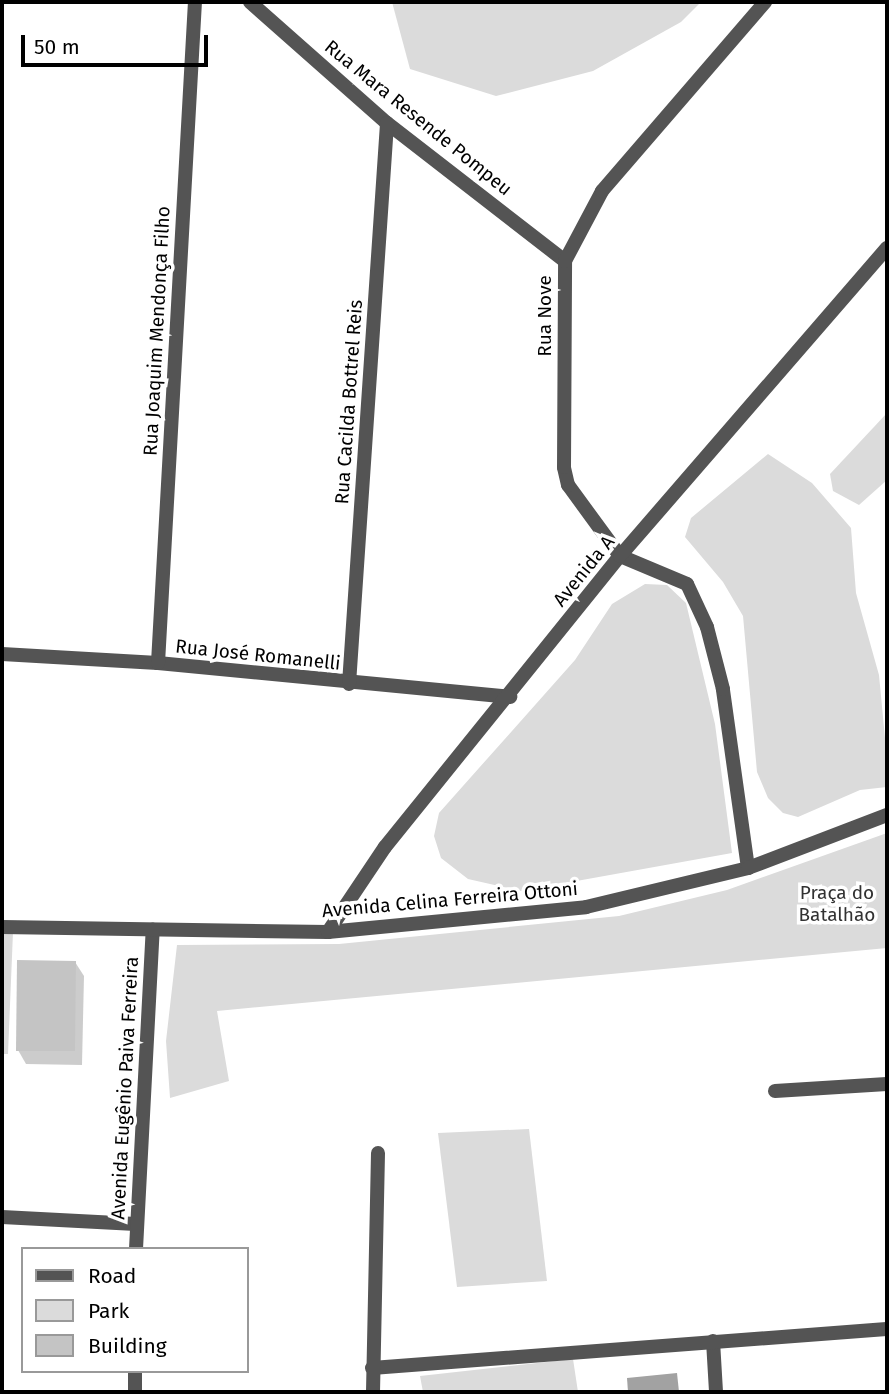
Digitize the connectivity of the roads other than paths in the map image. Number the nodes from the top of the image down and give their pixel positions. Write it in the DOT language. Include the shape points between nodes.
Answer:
graph roads {
  1 [pos="195,2"];
  2 [pos="250,2"];
  3 [pos="765,2"];
  4 [pos="387,123"];
  5 [pos="887,248"];
  6 [pos="565,261"];
  7 [pos="620,556"];
  8 [pos="2,654"];
  9 [pos="158,663"];
  10 [pos="349,684"];
  11 [pos="510,697"];
  12 [pos="887,816"];
  13 [pos="748,868"];
  14 [pos="2,927"];
  15 [pos="153,929"];
  16 [pos="328,932"];
  17 [pos="887,1084"];
  18 [pos="775,1091"];
  19 [pos="379,1153"];
  20 [pos="2,1217"];
  21 [pos="136,1224"];
  22 [pos="136,1247"];
  23 [pos="887,1329"];
  24 [pos="713,1341"];
  25 [pos="372,1368"];
  26 [pos="135,1373"];
  27 [pos="135,1392"];
  28 [pos="373,1392"];
  29 [pos="716,1392"];
  1 -- 9 [label="street, Rua Joaquim Mendonça Filho"];
  2 -- 4 [label="street, Rua Mara Resende Pompeu"];
  3 -- 6 [label="street, Rua Nove" via="602,191"];
  4 -- 6 [label="street, Rua Mara Resende Pompeu"];
  4 -- 10 [label="street, Rua Cacilda Bottrel Reis"];
  5 -- 7 [label="street, Avenida A"];
  6 -- 7 [label="street, Rua Nove" via="564,467 577,501"];
  7 -- 11 [label="street, Avenida A"];
  7 -- 13 [label="street" via="687,584 707,627 723,689"];
  8 -- 9 [label="street, Rua José Romanelli"];
  9 -- 10 [label="street, Rua José Romanelli"];
  10 -- 11 [label="street, Rua José Romanelli"];
  11 -- 16 [label="street, Avenida A" via="385,847"];
  12 -- 13 [label="street, Avenida Celina Ferreira Ottoni"];
  13 -- 16 [label="street, Avenida Celina Ferreira Ottoni" via="586,907"];
  14 -- 15 [label="street, Avenida Celina Ferreira Ottoni"];
  15 -- 16 [label="street, Avenida Celina Ferreira Ottoni"];
  15 -- 21 [label="street, Avenida Eugênio Paiva Ferreira"];
  17 -- 18 [label="street"];
  19 -- 25 [label="street"];
  20 -- 21 [label="street"];
  21 -- 22 [label="street, Avenida Eugênio Paiva Ferreira"];
  23 -- 24 [label="street"];
  24 -- 25 [label="street"];
  24 -- 29 [label="street"];
  25 -- 28 [label="street"];
  26 -- 27 [label="street"];
}
